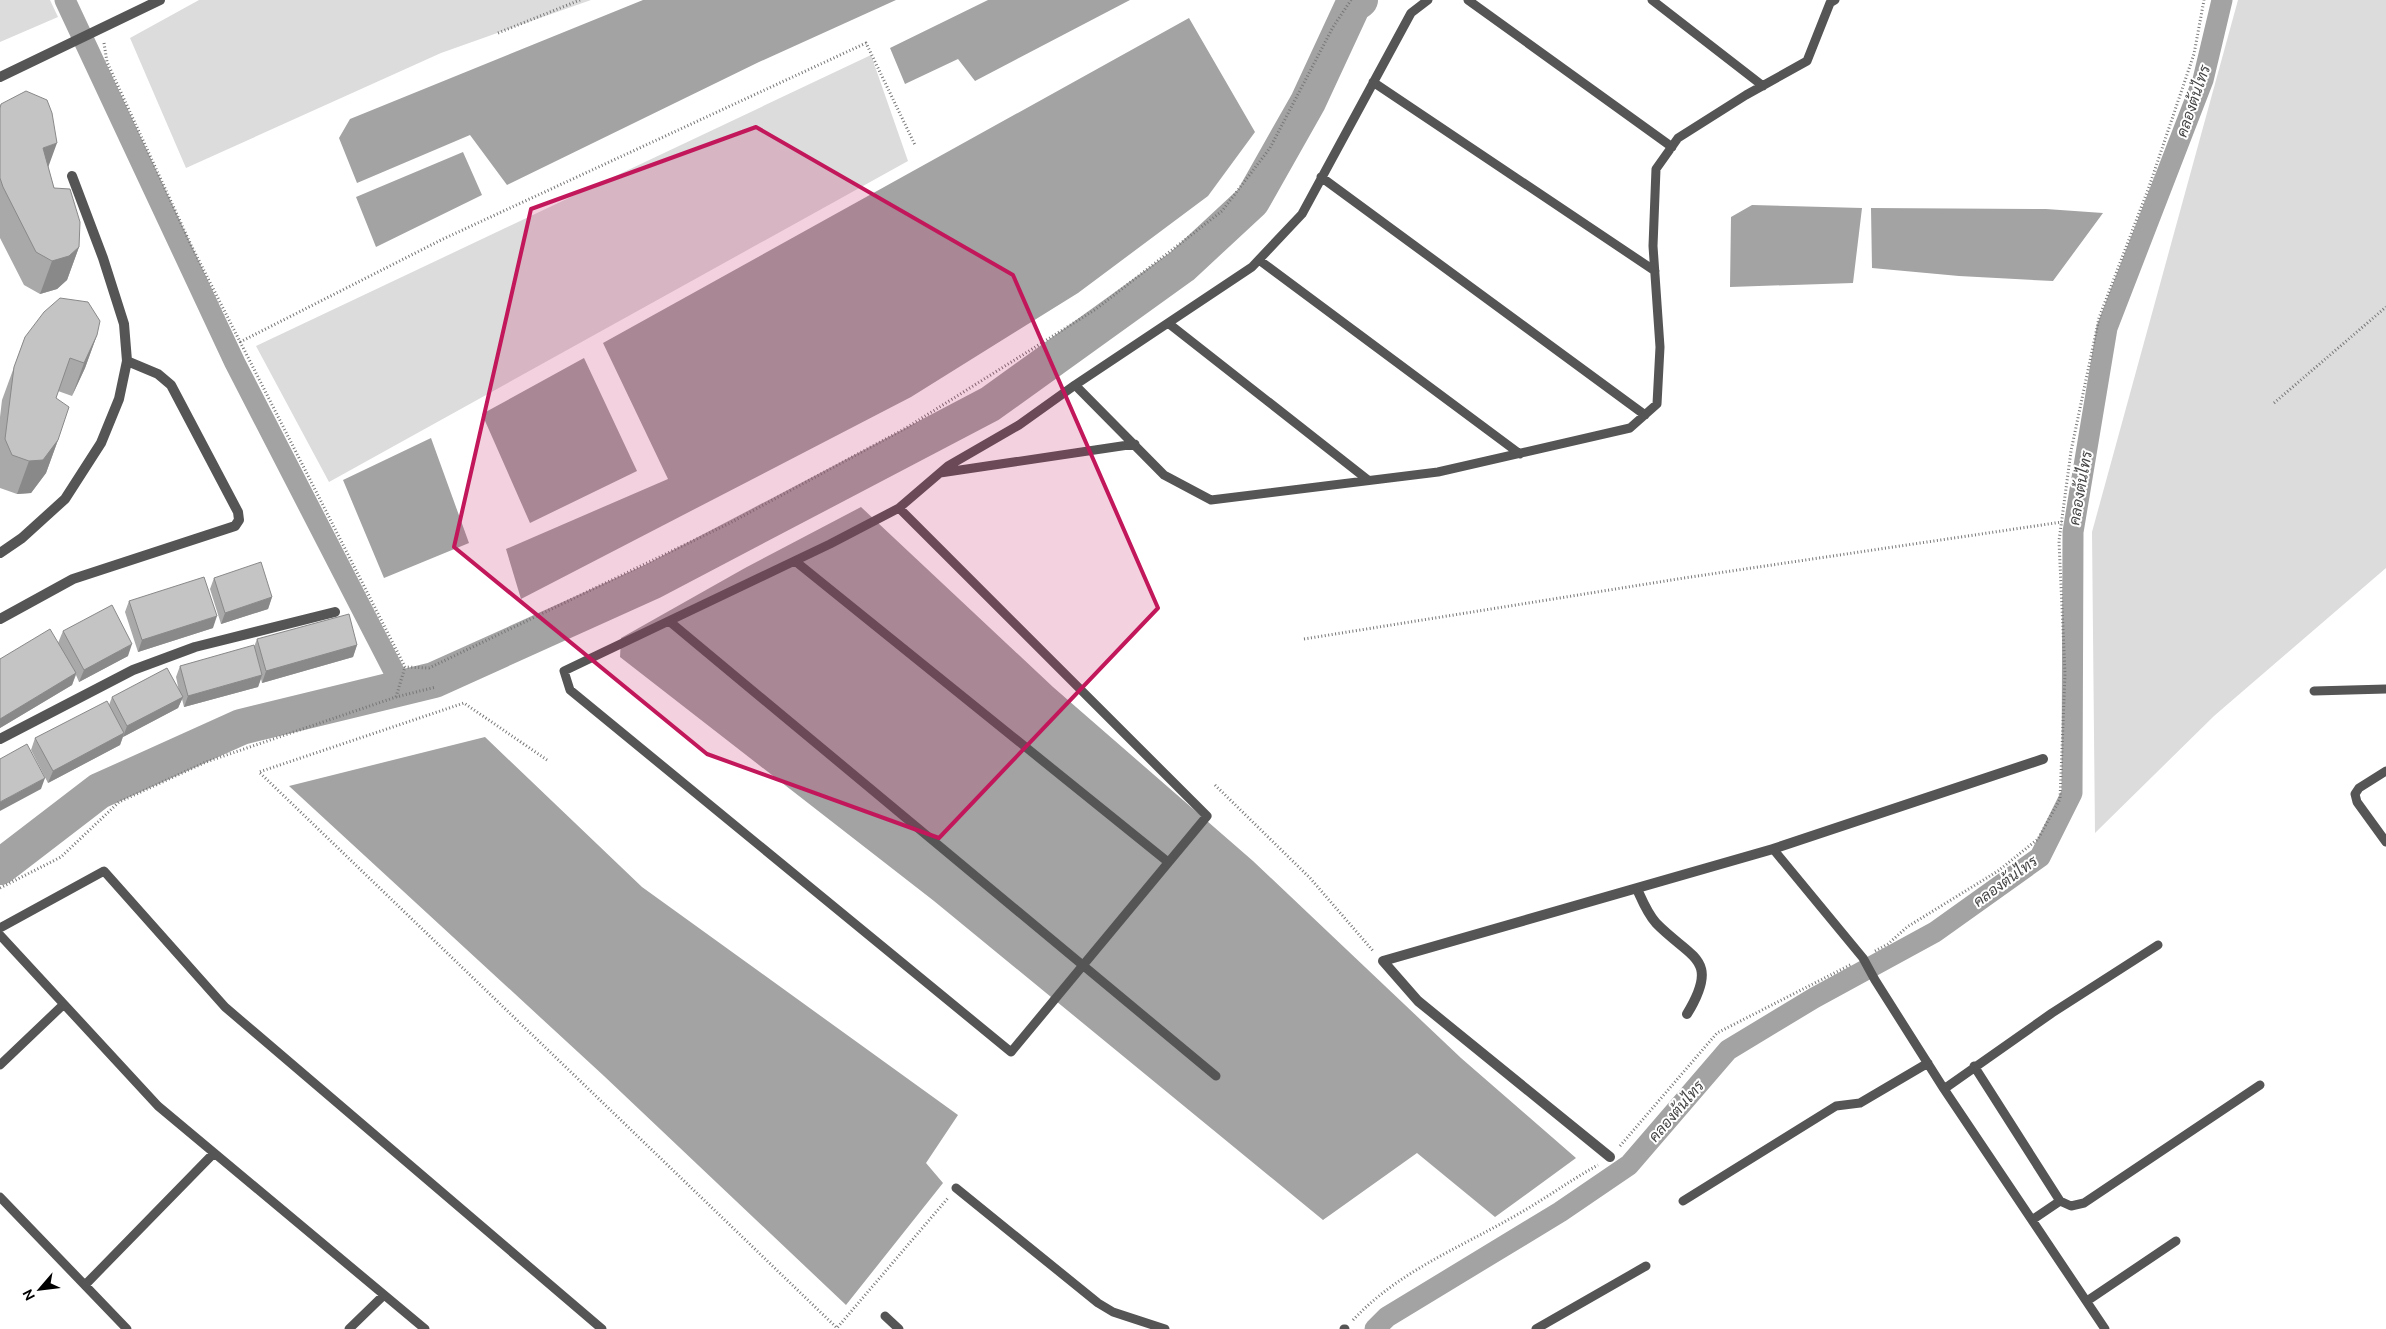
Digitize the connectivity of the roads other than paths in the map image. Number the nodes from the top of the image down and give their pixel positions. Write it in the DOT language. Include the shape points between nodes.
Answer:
graph roads {
  1 [pos="160,0"];
  2 [pos="1428,0"];
  3 [pos="1468,0"];
  4 [pos="1652,0"];
  5 [pos="1835,0"];
  6 [pos="0,77"];
  7 [pos="1373,82"];
  8 [pos="1763,86"];
  9 [pos="1672,146"];
  10 [pos="72,176"];
  11 [pos="1322,177"];
  12 [pos="1259,260"];
  13 [pos="1655,271"];
  14 [pos="1168,323"];
  15 [pos="127,361"];
  16 [pos="1075,385"];
  17 [pos="1645,415"];
  18 [pos="1134,444"];
  19 [pos="1520,454"];
  20 [pos="940,473"];
  21 [pos="1368,480"];
  22 [pos="899,508"];
  23 [pos="0,553"];
  24 [pos="795,561"];
  25 [pos="335,612"];
  26 [pos="0,619"];
  27 [pos="669,621"];
  28 [pos="2386,689"];
  29 [pos="2314,691"];
  30 [pos="0,739"];
  31 [pos="2044,759"];
  32 [pos="2386,771"];
  33 [pos="2386,842"];
  34 [pos="1773,849"];
  35 [pos="1168,862"];
  36 [pos="1637,889"];
  37 [pos="0,928"];
  38 [pos="0,935"];
  39 [pos="2158,945"];
  40 [pos="1083,965"];
  41 [pos="64,1004"];
  42 [pos="1687,1014"];
  43 [pos="1928,1063"];
  44 [pos="0,1065"];
  45 [pos="1974,1066"];
  46 [pos="1216,1076"];
  47 [pos="2260,1085"];
  48 [pos="1944,1089"];
  49 [pos="214,1153"];
  50 [pos="1610,1157"];
  51 [pos="956,1188"];
  52 [pos="0,1197"];
  53 [pos="1683,1201"];
  54 [pos="2060,1201"];
  55 [pos="2032,1220"];
  56 [pos="2176,1241"];
  57 [pos="1646,1266"];
  58 [pos="85,1285"];
  59 [pos="384,1295"];
  60 [pos="2087,1301"];
  61 [pos="885,1316"];
  62 [pos="128,1329"];
  63 [pos="350,1329"];
  64 [pos="425,1329"];
  65 [pos="602,1329"];
  66 [pos="899,1329"];
  67 [pos="1164,1329"];
  68 [pos="1536,1329"];
  69 [pos="2105,1329"];
  1 -- 6 [label="street"];
  2 -- 7 [label="lane" via="1411,13"];
  3 -- 9 [label="lane"];
  4 -- 8 [label="lane"];
  5 -- 8 [label="lane" via="1830,3 1807,61"];
  7 -- 11 [label="lane"];
  7 -- 13 [label="lane"];
  8 -- 9 [label="lane" via="1678,138"];
  9 -- 13 [label="lane" via="1656,169"];
  10 -- 15 [label="street" via="124,324"];
  11 -- 12 [label="lane" via="1302,214"];
  11 -- 17 [label="lane"];
  12 -- 14 [label="lane" via="1252,268"];
  12 -- 19 [label="lane"];
  13 -- 17 [label="lane" via="1660,347 1657,404"];
  14 -- 16 [label="lane"];
  14 -- 21 [label="lane"];
  15 -- 23 [label="street" via="119,399 101,443 64,499 22,538"];
  15 -- 26 [label="street" via="158,374 171,385 238,512 239,520 235,526 73,579"];
  16 -- 18 [label="lane"];
  16 -- 20 [label="lane"];
  17 -- 19 [label="lane" via="1630,428"];
  18 -- 20 [label="lane"];
  18 -- 21 [label="lane" via="1164,474 1210,500"];
  19 -- 21 [label="lane" via="1438,472"];
  20 -- 22 [label="lane"];
  22 -- 24 [label="lane"];
  22 -- 35 [label="lane" via="1207,816"];
  24 -- 27 [label="lane"];
  24 -- 35 [label="lane"];
  25 -- 30 [label="street" via="195,647 133,670"];
  27 -- 40 [label="lane"];
  27 -- 40 [label="lane" via="564,671 570,690 1011,1052"];
  28 -- 29 [label="lane"];
  31 -- 34 [label="street"];
  32 -- 33 [label="lane" via="2355,794"];
  34 -- 36 [label="street"];
  34 -- 43 [label="lane" via="1864,960"];
  35 -- 40 [label="lane"];
  36 -- 42 [label="street" via="1654,921 1700,964 1700,992"];
  36 -- 50 [label="street" via="1383,961 1418,1001"];
  37 -- 65 [label="lane" via="104,871 225,1007"];
  38 -- 41 [label="lane"];
  39 -- 45 [label="lane"];
  40 -- 46 [label="lane"];
  41 -- 44 [label="lane"];
  41 -- 49 [label="lane" via="158,1106"];
  43 -- 48 [label="lane"];
  43 -- 53 [label="lane" via="1860,1103 1836,1106"];
  45 -- 48 [label="lane"];
  45 -- 54 [label="lane"];
  47 -- 54 [label="lane" via="2084,1203 2071,1206"];
  48 -- 55 [label="lane"];
  49 -- 58 [label="lane"];
  49 -- 59 [label="lane"];
  51 -- 67 [label="lane" via="1098,1303 1114,1312"];
  52 -- 58 [label="lane"];
  54 -- 55 [label="lane"];
  55 -- 60 [label="lane"];
  56 -- 60 [label="lane"];
  57 -- 68 [label="lane"];
  58 -- 62 [label="lane"];
  59 -- 63 [label="lane"];
  59 -- 64 [label="lane"];
  60 -- 69 [label="lane"];
  61 -- 66 [label="lane"];
}
